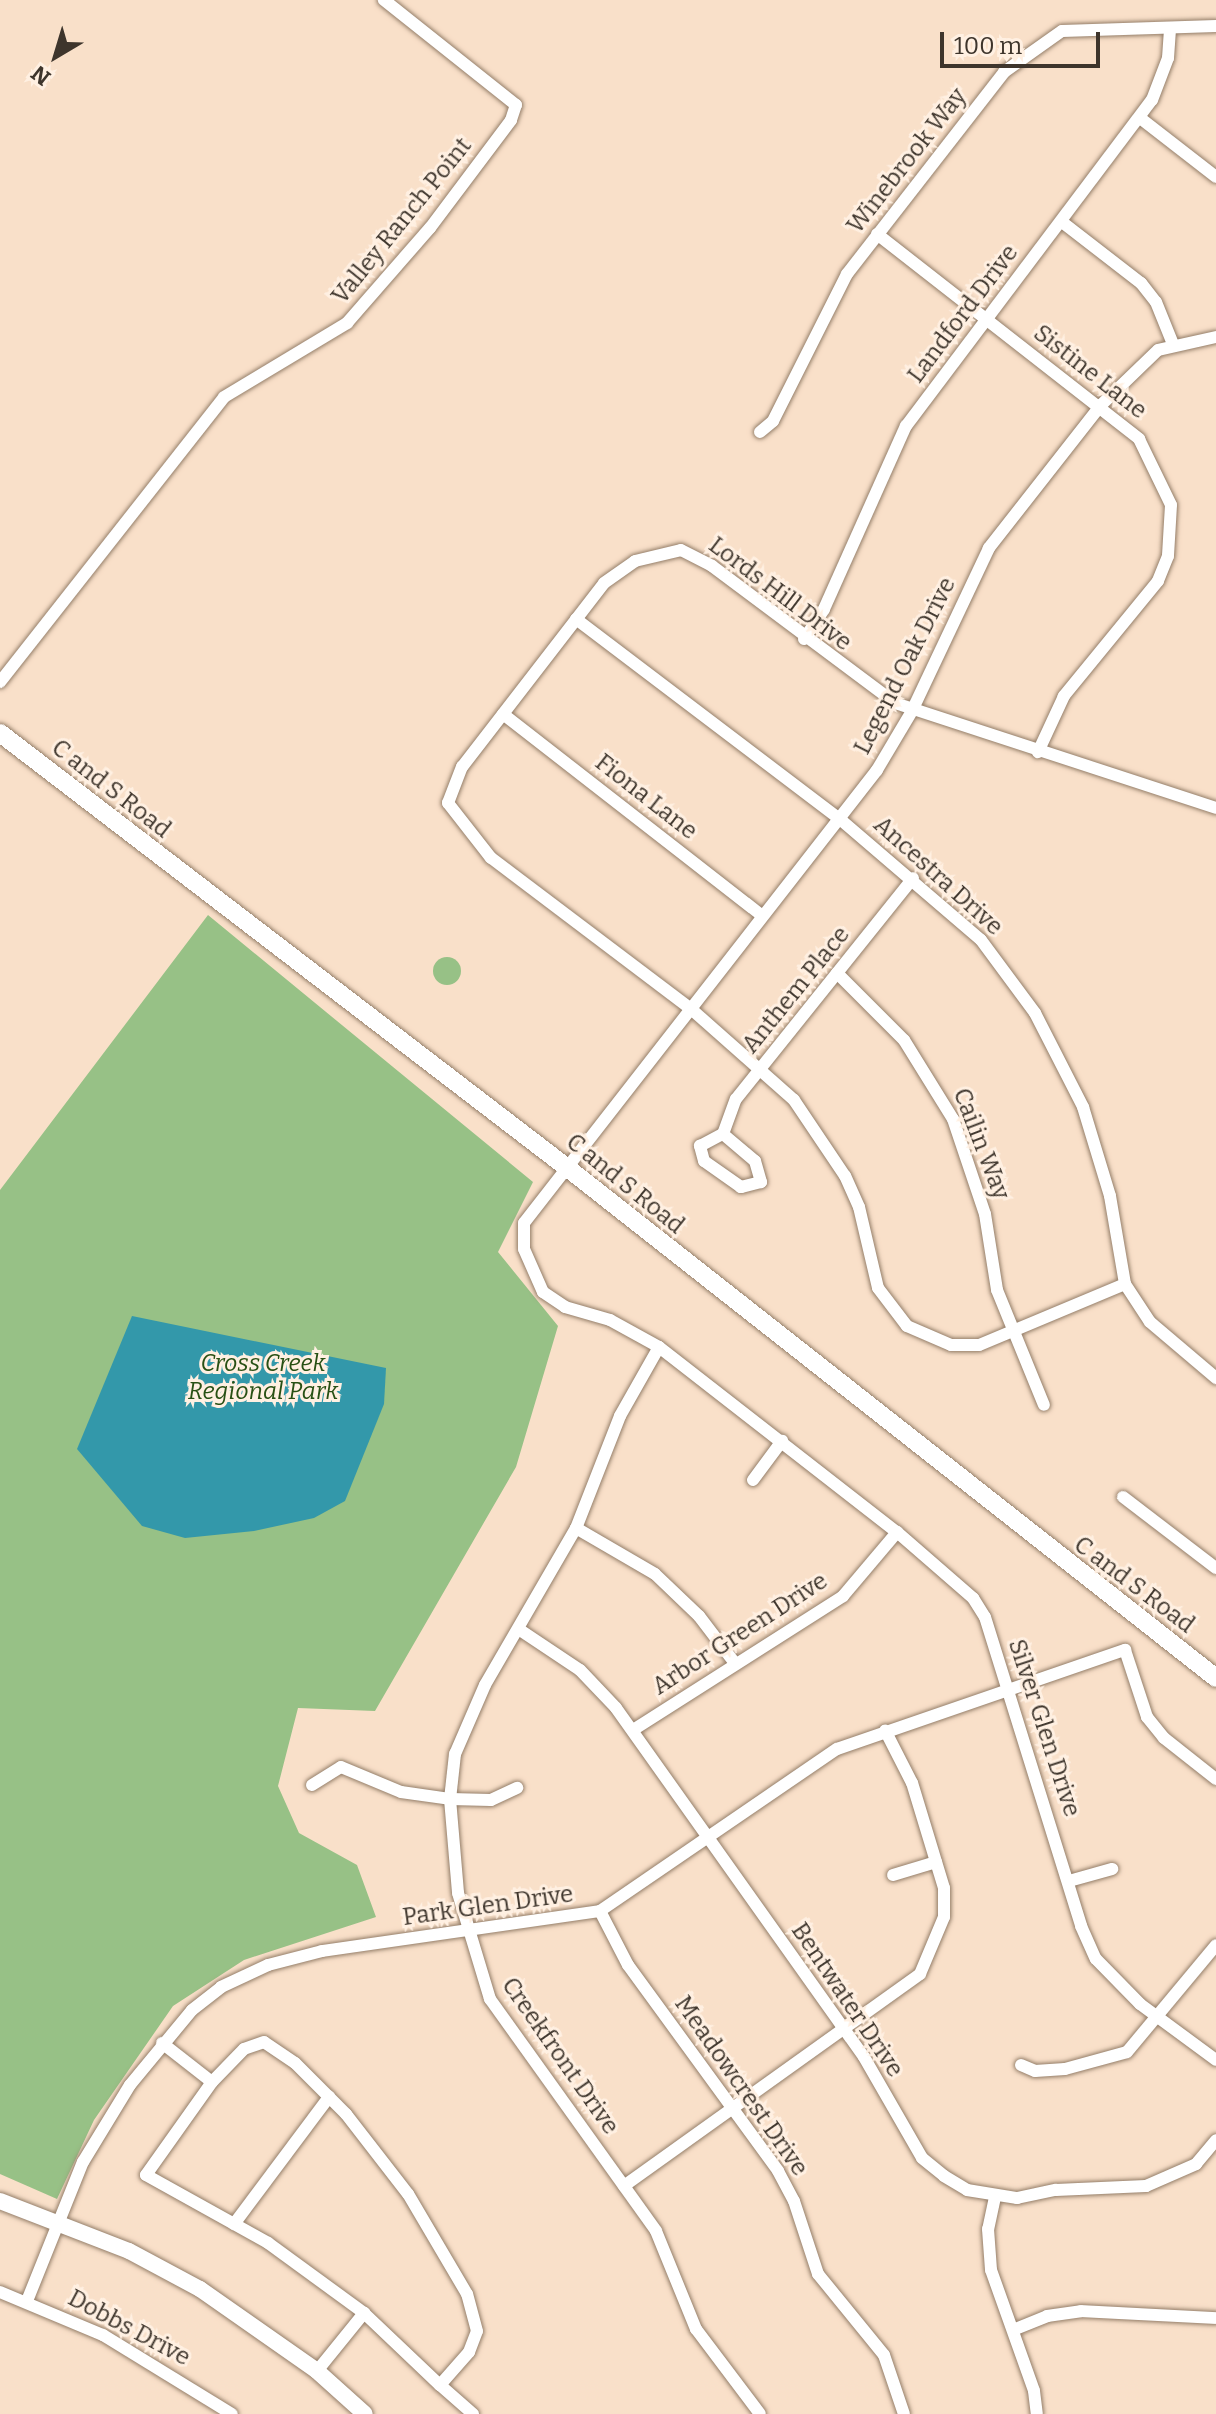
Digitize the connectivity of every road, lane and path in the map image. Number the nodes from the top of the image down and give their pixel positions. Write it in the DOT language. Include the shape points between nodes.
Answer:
graph roads {
  1 [pos="384,0"];
  2 [pos="1216,26"];
  3 [pos="1170,28"];
  4 [pos="1140,118"];
  5 [pos="1216,177"];
  6 [pos="1062,222"];
  7 [pos="877,234"];
  8 [pos="985,318"];
  9 [pos="1216,337"];
  10 [pos="1173,344"];
  11 [pos="1101,405"];
  12 [pos="760,432"];
  13 [pos="576,619"];
  14 [pos="804,639"];
  15 [pos="0,682"];
  16 [pos="912,711"];
  17 [pos="503,714"];
  18 [pos="0,733"];
  19 [pos="1038,752"];
  20 [pos="1216,808"];
  21 [pos="841,820"];
  22 [pos="913,878"];
  23 [pos="761,915"];
  24 [pos="837,973"];
  25 [pos="691,1009"];
  26 [pos="762,1068"];
  27 [pos="723,1134"];
  28 [pos="565,1166"];
  29 [pos="1125,1284"];
  30 [pos="1013,1334"];
  31 [pos="659,1347"];
  32 [pos="1216,1378"];
  33 [pos="1044,1405"];
  34 [pos="782,1441"];
  35 [pos="753,1480"];
  36 [pos="1123,1497"];
  37 [pos="576,1528"];
  38 [pos="897,1532"];
  39 [pos="1216,1568"];
  40 [pos="520,1630"];
  41 [pos="734,1662"];
  42 [pos="1214,1671"];
  43 [pos="1004,1690"];
  44 [pos="633,1730"];
  45 [pos="885,1730"];
  46 [pos="1216,1779"];
  47 [pos="312,1785"];
  48 [pos="517,1788"];
  49 [pos="450,1799"];
  50 [pos="707,1839"];
  51 [pos="936,1862"];
  52 [pos="1112,1869"];
  53 [pos="893,1875"];
  54 [pos="1069,1881"];
  55 [pos="600,1911"];
  56 [pos="468,1932"];
  57 [pos="1216,1945"];
  58 [pos="1159,2017"];
  59 [pos="844,2030"];
  60 [pos="162,2043"];
  61 [pos="1216,2060"];
  62 [pos="1021,2065"];
  63 [pos="212,2082"];
  64 [pos="329,2097"];
  65 [pos="732,2111"];
  66 [pos="1216,2140"];
  67 [pos="624,2186"];
  68 [pos="995,2197"];
  69 [pos="0,2201"];
  70 [pos="59,2221"];
  71 [pos="234,2224"];
  72 [pos="0,2292"];
  73 [pos="27,2301"];
  74 [pos="364,2313"];
  75 [pos="1216,2318"];
  76 [pos="1013,2330"];
  77 [pos="317,2371"];
  78 [pos="440,2385"];
  79 [pos="232,2414"];
  80 [pos="365,2414"];
  81 [pos="473,2414"];
  82 [pos="760,2414"];
  83 [pos="904,2414"];
  84 [pos="1037,2414"];
  1 -- 15 [label="street, Valley Ranch Point" via="516,105 511,120 430,228 347,323 224,397"];
  2 -- 3 [label="street, Winebrook Way"];
  3 -- 4 [label="street, Landford Drive" via="1161,82"];
  3 -- 7 [label="street, Winebrook Way" via="1062,31 1004,72"];
  4 -- 5 [label="street"];
  4 -- 6 [label="street, Landford Drive"];
  6 -- 8 [label="street, Landford Drive"];
  6 -- 10 [label="street" via="1141,283 1156,302"];
  7 -- 8 [label="street, Sistine Lane"];
  7 -- 12 [label="street, Winebrook Way" via="830,300 773,421"];
  8 -- 11 [label="street, Sistine Lane"];
  8 -- 14 [label="street, Landford Drive" via="906,426 824,609"];
  9 -- 10 [label="street, Legend Oak Drive"];
  10 -- 11 [label="street, Legend Oak Drive" via="1138,364"];
  11 -- 16 [label="street, Legend Oak Drive" via="989,548"];
  11 -- 19 [label="street, Sistine Lane" via="1139,439 1162,477 1171,505 1168,556 1158,581 1051,714"];
  13 -- 14 [label="street, Lords Hill Drive" via="604,583 635,561 681,550 712,566"];
  13 -- 17 [label="street, Lords Hill Drive"];
  13 -- 21 [label="street, Ancestra Drive"];
  14 -- 16 [label="street, Lords Hill Drive"];
  16 -- 19 [label="street, Lords Hill Drive"];
  16 -- 21 [label="street, Legend Oak Drive"];
  17 -- 23 [label="street, Fiona Lane"];
  17 -- 25 [label="street, Lords Hill Drive" via="462,767 448,803 491,858"];
  18 -- 28 [label="main road, C and S Road"];
  19 -- 20 [label="street, Lords Hill Drive"];
  21 -- 22 [label="street, Ancestra Drive"];
  21 -- 23 [label="street, Legend Oak Drive"];
  22 -- 24 [label="street, Anthem Place"];
  22 -- 29 [label="street, Ancestra Drive" via="981,940 1063,1062 1096,1138"];
  23 -- 25 [label="street, Legend Oak Drive"];
  24 -- 26 [label="street, Anthem Place"];
  24 -- 30 [label="street, Cailin Way" via="904,1040 953,1119 985,1214 997,1290"];
  25 -- 26 [label="street"];
  25 -- 28 [label="street, Legend Oak Drive"];
  26 -- 27 [label="street, Anthem Place" via="736,1099"];
  26 -- 30 [label="street" via="834,1154 859,1207 878,1288 890,1308 907,1326 951,1345 979,1345"];
  27 -- 27 [label="street, Anthem Place" via="700,1146 704,1161 741,1187 761,1182 755,1161"];
  28 -- 31 [label="street, Silver Glen Drive" via="524,1223 524,1249 543,1292 565,1307 610,1320"];
  28 -- 42 [label="main road, C and S Road"];
  29 -- 30 [label="street"];
  29 -- 32 [label="street, Ancestra Drive" via="1150,1322"];
  30 -- 33 [label="street, Cailin Way" via="1038,1381"];
  31 -- 34 [label="street, Silver Glen Drive"];
  31 -- 37 [label="street, Creekfront Drive" via="620,1416"];
  34 -- 35 [label="street"];
  34 -- 38 [label="street, Silver Glen Drive"];
  36 -- 39 [label="street"];
  37 -- 40 [label="street, Creekfront Drive"];
  37 -- 41 [label="street" via="655,1574 699,1616"];
  38 -- 41 [label="street, Arbor Green Drive" via="843,1596"];
  38 -- 43 [label="street, Silver Glen Drive" via="973,1598 985,1617"];
  40 -- 44 [label="street, Bentwater Drive" via="580,1670"];
  40 -- 49 [label="street, Creekfront Drive" via="485,1685 455,1754"];
  41 -- 44 [label="street, Arbor Green Drive"];
  43 -- 45 [label="street, Park Glen Drive"];
  43 -- 46 [label="street, Park Glen Drive" via="1125,1650 1147,1717 1164,1738"];
  43 -- 54 [label="street, Silver Glen Drive"];
  44 -- 50 [label="street, Bentwater Drive"];
  45 -- 50 [label="street, Park Glen Drive" via="837,1749"];
  45 -- 51 [label="street" via="912,1783"];
  47 -- 49 [label="street" via="341,1767 401,1792"];
  48 -- 49 [label="street" via="491,1800"];
  49 -- 56 [label="street, Creekfront Drive" via="458,1893"];
  50 -- 55 [label="street, Park Glen Drive"];
  50 -- 59 [label="street, Bentwater Drive"];
  51 -- 53 [label="street"];
  51 -- 59 [label="street" via="944,1917 920,1974"];
  52 -- 54 [label="street"];
  54 -- 58 [label="street, Silver Glen Drive" via="1096,1959 1118,1985"];
  55 -- 56 [label="street, Park Glen Drive"];
  55 -- 65 [label="street, Meadowcrest Drive" via="628,1965"];
  56 -- 60 [label="street, Park Glen Drive" via="322,1951 268,1965 221,1987"];
  56 -- 67 [label="street, Creekfront Drive" via="490,1999"];
  57 -- 58 [label="street"];
  58 -- 61 [label="street, Silver Glen Drive"];
  58 -- 62 [label="street" via="1143,2039 1104,2062 1035,2071"];
  59 -- 65 [label="street"];
  59 -- 68 [label="street, Bentwater Drive" via="922,2158 967,2190"];
  60 -- 63 [label="street"];
  60 -- 70 [label="street, Park Glen Drive" via="108,2116"];
  63 -- 64 [label="street" via="244,2049 264,2042"];
  63 -- 71 [label="street" via="146,2175"];
  64 -- 71 [label="street"];
  64 -- 78 [label="street" via="408,2194 467,2294 477,2331 469,2352"];
  65 -- 67 [label="street"];
  65 -- 83 [label="street, Meadowcrest Drive" via="794,2201 818,2274 884,2355"];
  66 -- 68 [label="street, Bentwater Drive" via="1196,2164 1146,2186"];
  67 -- 82 [label="street, Creekfront Drive" via="656,2231 696,2329"];
  68 -- 76 [label="street" via="988,2229 991,2270"];
  69 -- 70 [label="street"];
  70 -- 73 [label="street, Park Glen Drive"];
  70 -- 77 [label="street" via="200,2289"];
  71 -- 74 [label="street"];
  72 -- 73 [label="street, Dobbs Drive"];
  73 -- 79 [label="street, Dobbs Drive" via="168,2371"];
  74 -- 77 [label="street"];
  74 -- 78 [label="street"];
  75 -- 76 [label="street" via="1081,2311 1047,2316"];
  76 -- 84 [label="street"];
  77 -- 80 [label="street"];
  78 -- 81 [label="street"];
}
